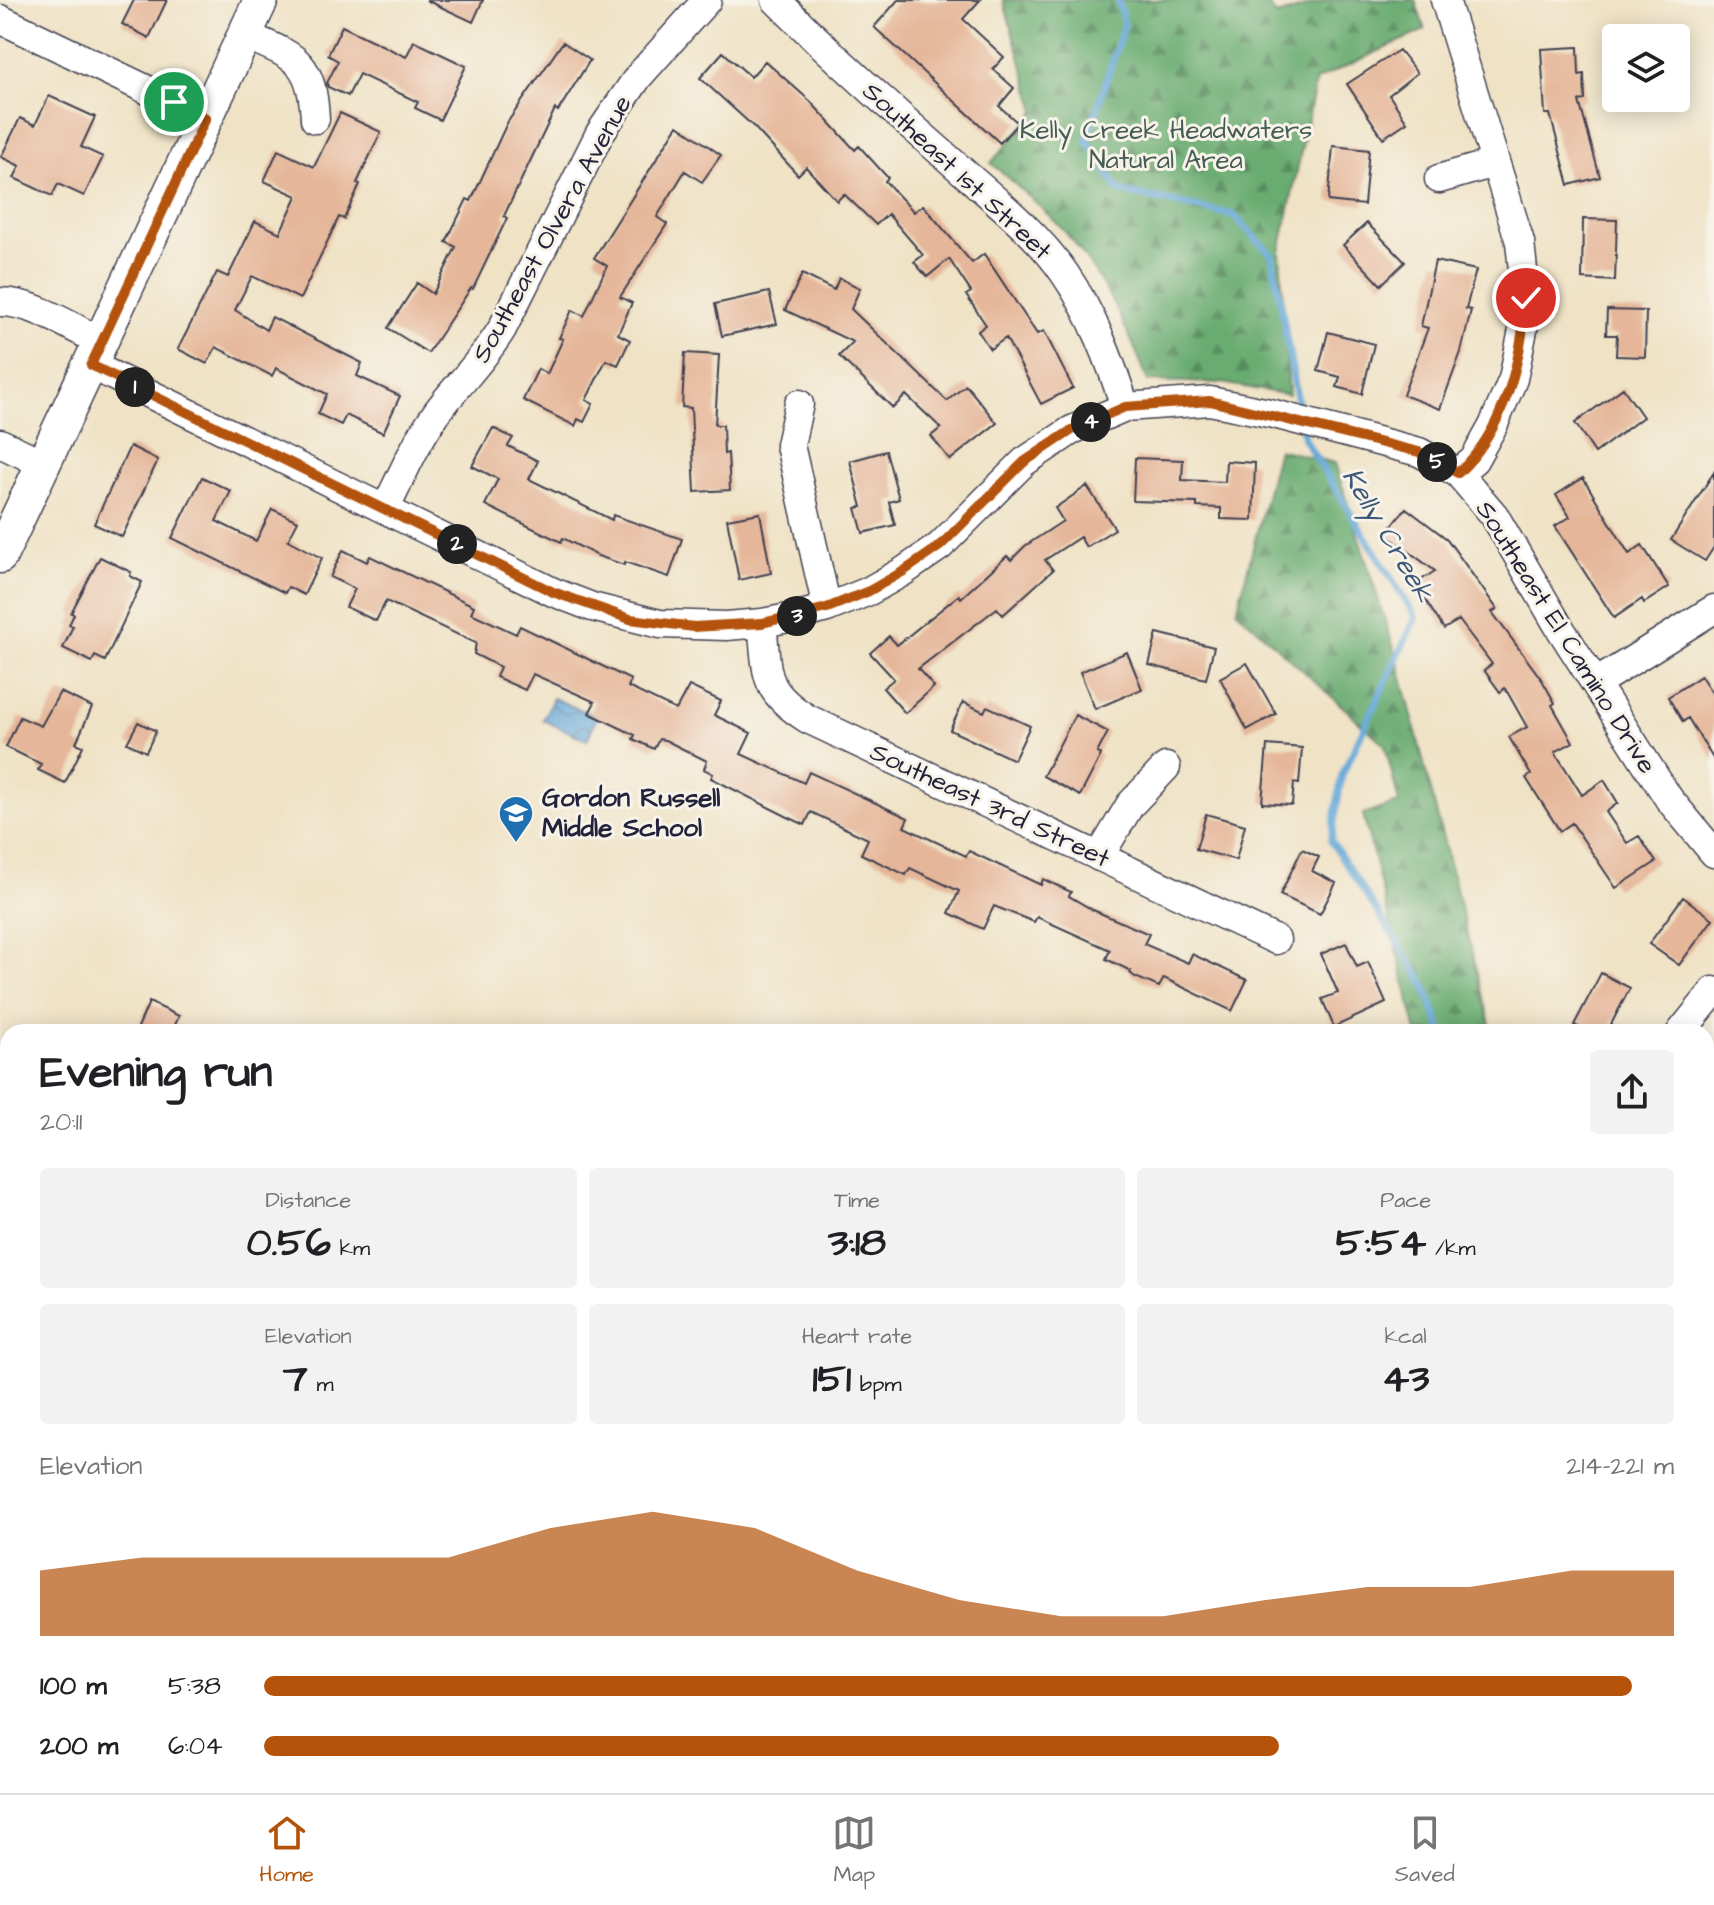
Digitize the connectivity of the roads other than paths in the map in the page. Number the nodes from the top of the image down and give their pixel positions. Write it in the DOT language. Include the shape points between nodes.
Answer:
graph roads {
  1 [pos="261,0"];
  2 [pos="707,0"];
  3 [pos="776,0"];
  4 [pos="1445,0"];
  5 [pos="0,19"];
  6 [pos="245,35"];
  7 [pos="206,118"];
  8 [pos="315,119"];
  9 [pos="1494,163"];
  10 [pos="1439,179"];
  11 [pos="0,302"];
  12 [pos="96,353"];
  13 [pos="799,404"];
  14 [pos="1125,407"];
  15 [pos="0,443"];
  16 [pos="44,464"];
  17 [pos="1458,473"];
  18 [pos="386,508"];
  19 [pos="0,556"];
  20 [pos="827,608"];
  21 [pos="1714,609"];
  22 [pos="762,623"];
  23 [pos="1596,683"];
  24 [pos="1166,767"];
  25 [pos="1714,853"];
  26 [pos="1099,857"];
  27 [pos="1276,940"];
  28 [pos="1714,991"];
  29 [pos="1687,1024"];
  1 -- 6 [label="main road"];
  2 -- 18 [label="street, Southeast Olvera Avenue" via="638,77 600,133 502,329 427,427"];
  3 -- 14 [label="street, Southeast 1st Street" via="1036,239 1064,273 1096,328"];
  4 -- 9 [label="street"];
  5 -- 7 [label="street"];
  6 -- 7 [label="main road"];
  6 -- 8 [label="street" via="299,61 313,91"];
  7 -- 12 [label="main road"];
  9 -- 10 [label="street"];
  9 -- 17 [label="street" via="1520,242 1524,325 1513,379 1493,426 1474,460"];
  11 -- 12 [label="street, Southeast El Camino Drive" via="46,315"];
  12 -- 16 [label="main road"];
  12 -- 18 [label="street, Southeast El Camino Drive"];
  13 -- 20 [label="street" via="790,445"];
  14 -- 17 [label="street, Southeast El Camino Drive" via="1210,401 1419,452"];
  14 -- 20 [label="street, Southeast El Camino Drive" via="1072,430 1024,462 940,546 904,571"];
  15 -- 16 [label="street"];
  16 -- 19 [label="main road"];
  17 -- 23 [label="street, Southeast El Camino Drive" via="1494,515"];
  18 -- 22 [label="street, Southeast El Camino Drive" via="592,607 660,624"];
  20 -- 22 [label="street, Southeast El Camino Drive"];
  21 -- 23 [label="street"];
  22 -- 26 [label="street, Southeast 3rd Street" via="769,677 787,706"];
  23 -- 25 [label="street, Southeast El Camino Drive" via="1669,799"];
  24 -- 26 [label="street" via="1130,805"];
  26 -- 27 [label="street, Southeast 3rd Street"];
  28 -- 29 [label="street"];
}
